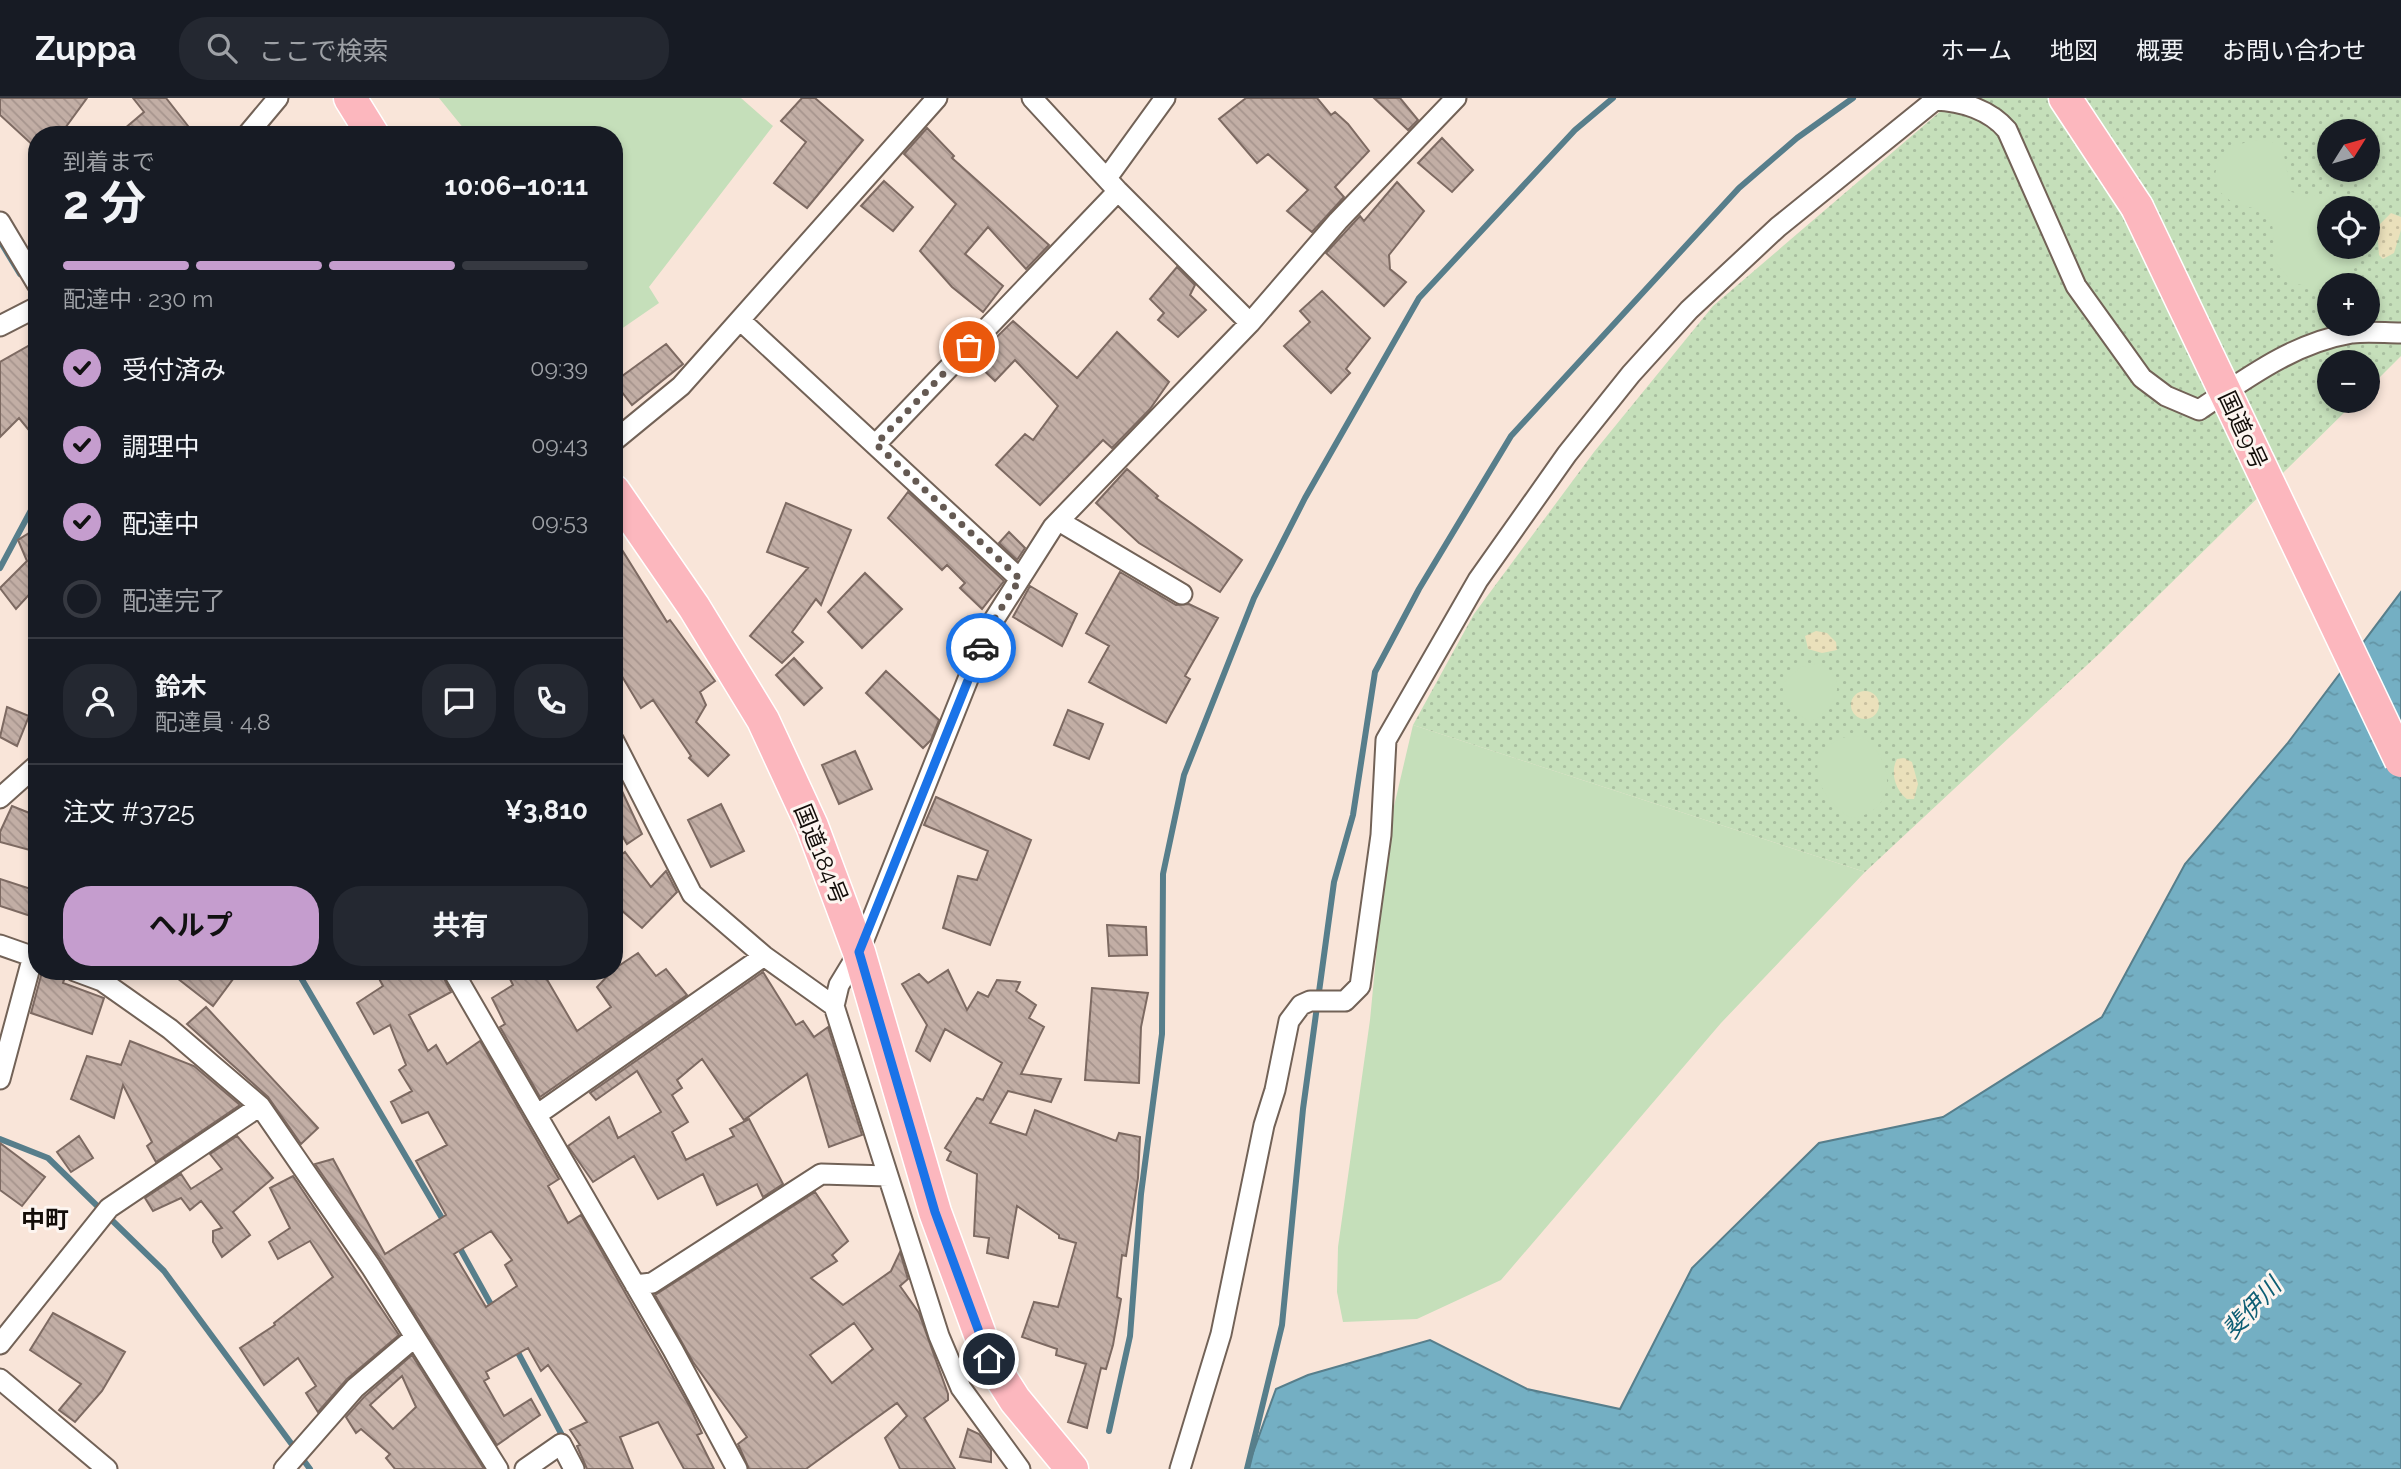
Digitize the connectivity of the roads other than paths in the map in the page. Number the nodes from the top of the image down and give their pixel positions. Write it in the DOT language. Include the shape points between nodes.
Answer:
graph roads {
  1 [pos="278,98"];
  2 [pos="349,98"];
  3 [pos="937,98"];
  4 [pos="1032,98"];
  5 [pos="1165,98"];
  6 [pos="1456,98"];
  7 [pos="2064,98"];
  8 [pos="2086,98"];
  9 [pos="255,126"];
  10 [pos="367,126"];
  11 [pos="1112,184"];
  12 [pos="2137,207"];
  13 [pos="0,222"];
  14 [pos="28,269"];
  15 [pos="28,312"];
  16 [pos="740,320"];
  17 [pos="1250,323"];
  18 [pos="0,326"];
  19 [pos="2401,332"];
  20 [pos="623,434"];
  21 [pos="876,444"];
  22 [pos="623,504"];
  23 [pos="1059,521"];
  24 [pos="1020,579"];
  25 [pos="1182,594"];
  26 [pos="623,759"];
  27 [pos="2401,761"];
  28 [pos="28,773"];
  29 [pos="0,798"];
  30 [pos="0,945"];
  31 [pos="859,952"];
  32 [pos="28,955"];
  33 [pos="764,956"];
  34 [pos="28,980"];
  35 [pos="99,980"];
  36 [pos="458,980"];
  37 [pos="834,1006"];
  38 [pos="0,1079"];
  39 [pos="260,1106"];
  40 [pos="537,1114"];
  41 [pos="888,1176"];
  42 [pos="635,1285"];
  43 [pos="415,1337"];
  44 [pos="0,1344"];
  45 [pos="0,1379"];
  46 [pos="107,1469"];
  47 [pos="284,1469"];
  48 [pos="498,1469"];
  49 [pos="525,1469"];
  50 [pos="574,1469"];
  51 [pos="737,1469"];
  52 [pos="1020,1469"];
  53 [pos="1072,1469"];
  54 [pos="1180,1469"];
  1 -- 9 [label="street"];
  2 -- 10 [label="highway"];
  3 -- 16 [label="street"];
  4 -- 11 [label="street"];
  5 -- 11 [label="street"];
  6 -- 17 [label="street" via="1338,220"];
  7 -- 12 [label="highway"];
  8 -- 12 [label="highway, 国道9号"];
  11 -- 17 [label="street"];
  11 -- 21 [label="street"];
  12 -- 27 [label="highway, 国道9号, bridge"];
  13 -- 14 [label="street"];
  15 -- 18 [label="street"];
  16 -- 20 [label="street" via="681,386"];
  16 -- 21 [label="street"];
  17 -- 23 [label="street"];
  19 -- 54 [label="street" via="2354,333 2315,342 2276,359 2199,410 2166,396 2142,378 2076,286 2007,130 1994,115 1949,100 1935,100 1778,227 1689,310 1567,454 1478,580 1386,740 1381,835 1360,986 1345,1001 1301,1005 1289,1021 1222,1334"];
  21 -- 24 [label="street"];
  22 -- 31 [label="highway, 国道184号" via="694,607 763,720 812,826"];
  23 -- 24 [label="street"];
  23 -- 25 [label="street"];
  24 -- 31 [label="street" via="988,629"];
  26 -- 33 [label="street" via="692,894"];
  28 -- 29 [label="street"];
  30 -- 32 [label="street"];
  31 -- 37 [label="street" via="839,985"];
  31 -- 53 [label="highway, 国道184号" via="935,1212 989,1359 1008,1392"];
  33 -- 37 [label="street"];
  33 -- 40 [label="street"];
  34 -- 38 [label="street"];
  35 -- 39 [label="street" via="170,1029"];
  36 -- 40 [label="street"];
  37 -- 41 [label="street"];
  39 -- 43 [label="street"];
  39 -- 44 [label="street" via="109,1208"];
  40 -- 42 [label="street"];
  41 -- 42 [label="street" via="821,1174 652,1283"];
  41 -- 52 [label="street" via="939,1336 961,1388"];
  42 -- 51 [label="street"];
  43 -- 47 [label="street" via="355,1388"];
  43 -- 48 [label="street"];
  45 -- 46 [label="street"];
  49 -- 50 [label="street" via="561,1444"];
}
